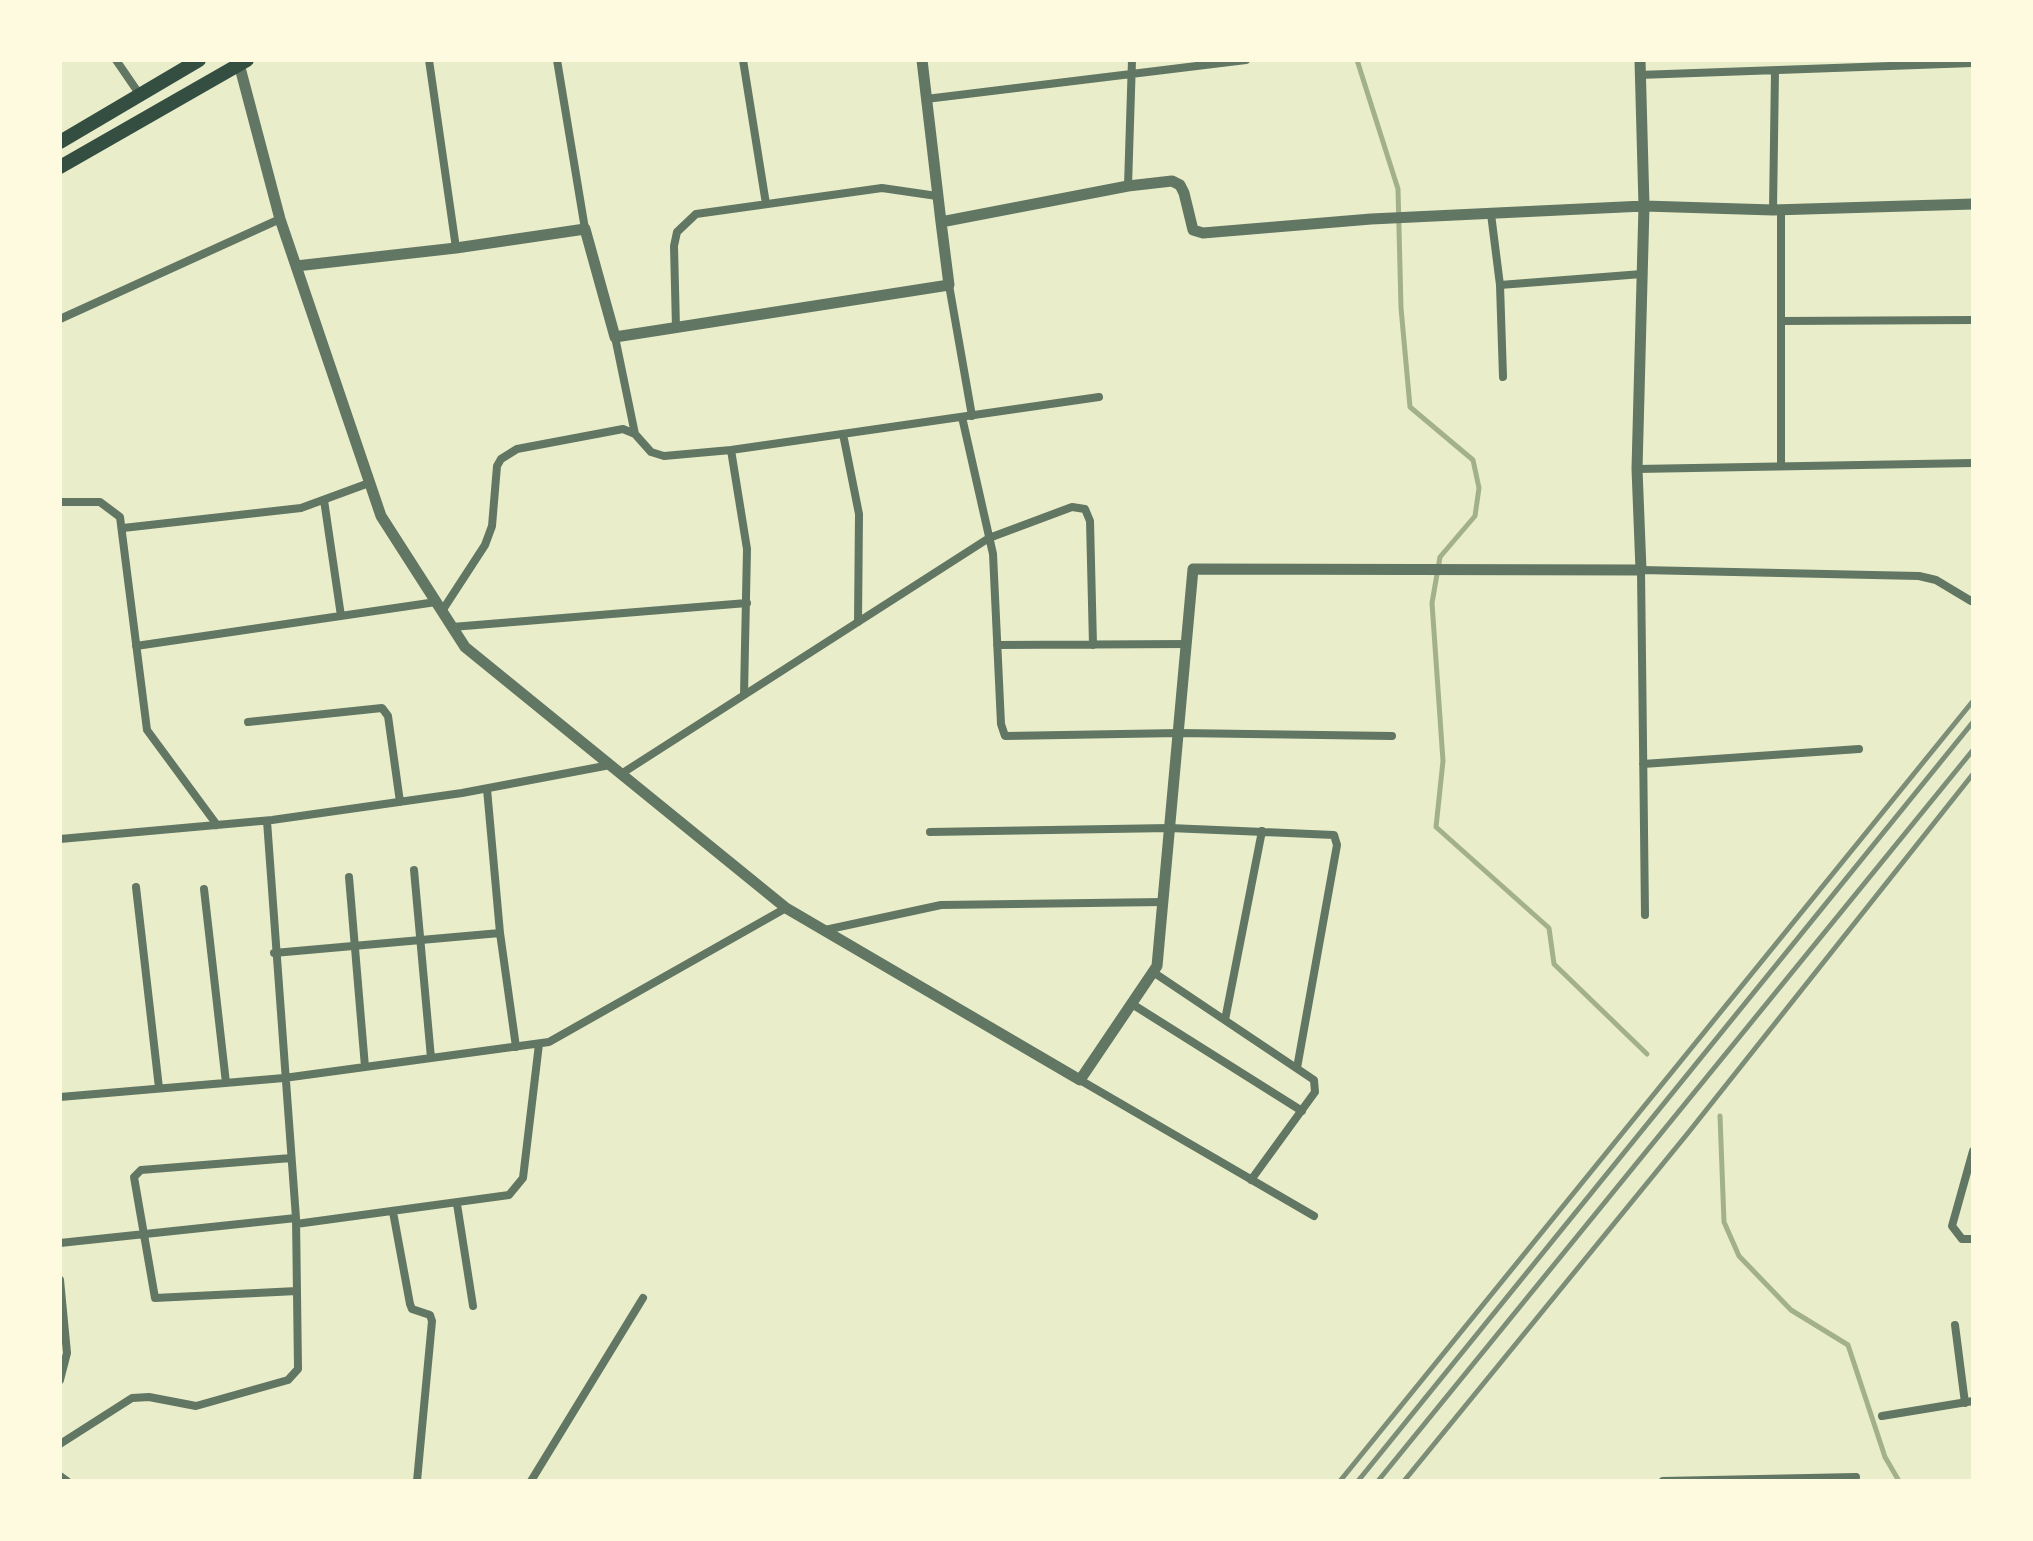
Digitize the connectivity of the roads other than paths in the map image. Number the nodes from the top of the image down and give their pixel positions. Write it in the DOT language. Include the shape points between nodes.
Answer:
graph roads {
  1 [pos="116,60"];
  2 [pos="199,60"];
  3 [pos="429,60"];
  4 [pos="557,60"];
  5 [pos="743,60"];
  6 [pos="922,60"];
  7 [pos="1132,60"];
  8 [pos="1246,60"];
  9 [pos="1640,60"];
  10 [pos="242,61"];
  11 [pos="1973,63"];
  12 [pos="1775,71"];
  13 [pos="1133,74"];
  14 [pos="1639,75"];
  15 [pos="140,95"];
  16 [pos="926,99"];
  17 [pos="60,142"];
  18 [pos="60,167"];
  19 [pos="1128,186"];
  20 [pos="937,196"];
  21 [pos="766,204"];
  22 [pos="1973,204"];
  23 [pos="1644,206"];
  24 [pos="1777,210"];
  25 [pos="1491,214"];
  26 [pos="280,219"];
  27 [pos="941,222"];
  28 [pos="585,229"];
  29 [pos="456,248"];
  30 [pos="296,266"];
  31 [pos="1642,274"];
  32 [pos="949,285"];
  33 [pos="1500,285"];
  34 [pos="60,319"];
  35 [pos="1973,320"];
  36 [pos="1782,321"];
  37 [pos="676,328"];
  38 [pos="615,337"];
  39 [pos="1503,377"];
  40 [pos="1099,397"];
  41 [pos="972,416"];
  42 [pos="962,417"];
  43 [pos="635,434"];
  44 [pos="843,434"];
  45 [pos="731,450"];
  46 [pos="1973,463"];
  47 [pos="1781,466"];
  48 [pos="1637,469"];
  49 [pos="369,483"];
  50 [pos="324,500"];
  51 [pos="60,502"];
  52 [pos="123,528"];
  53 [pos="989,538"];
  54 [pos="1641,570"];
  55 [pos="1971,601"];
  56 [pos="747,603"];
  57 [pos="439,607"];
  58 [pos="341,616"];
  59 [pos="858,622"];
  60 [pos="452,627"];
  61 [pos="1187,644"];
  62 [pos="997,645"];
  63 [pos="1093,645"];
  64 [pos="136,646"];
  65 [pos="744,695"];
  66 [pos="248,722"];
  67 [pos="1179,733"];
  68 [pos="1392,736"];
  69 [pos="1859,749"];
  70 [pos="1643,764"];
  71 [pos="610,765"];
  72 [pos="621,774"];
  73 [pos="487,789"];
  74 [pos="400,802"];
  75 [pos="267,821"];
  76 [pos="217,825"];
  77 [pos="1170,828"];
  78 [pos="1262,831"];
  79 [pos="930,832"];
  80 [pos="60,839"];
  81 [pos="414,870"];
  82 [pos="349,877"];
  83 [pos="136,887"];
  84 [pos="204,889"];
  85 [pos="1163,902"];
  86 [pos="786,908"];
  87 [pos="1645,915"];
  88 [pos="824,930"];
  89 [pos="500,933"];
  90 [pos="422,940"];
  91 [pos="356,945"];
  92 [pos="274,953"];
  93 [pos="1153,972"];
  94 [pos="1132,1004"];
  95 [pos="1225,1020"];
  96 [pos="539,1044"];
  97 [pos="516,1047"];
  98 [pos="431,1058"];
  99 [pos="365,1067"];
  100 [pos="1297,1068"];
  101 [pos="284,1078"];
  102 [pos="1080,1080"];
  103 [pos="226,1083"];
  104 [pos="159,1088"];
  105 [pos="60,1097"];
  106 [pos="1302,1111"];
  107 [pos="1973,1151"];
  108 [pos="291,1158"];
  109 [pos="1251,1180"];
  110 [pos="457,1204"];
  111 [pos="393,1212"];
  112 [pos="1314,1216"];
  113 [pos="296,1221"];
  114 [pos="142,1234"];
  115 [pos="1973,1239"];
  116 [pos="60,1243"];
  117 [pos="60,1280"];
  118 [pos="297,1291"];
  119 [pos="61,1298"];
  120 [pos="643,1298"];
  121 [pos="473,1306"];
  122 [pos="1955,1325"];
  123 [pos="60,1380"];
  124 [pos="1969,1402"];
  125 [pos="1882,1416"];
  126 [pos="60,1444"];
  127 [pos="60,1476"];
  128 [pos="1856,1477"];
  129 [pos="67,1481"];
  130 [pos="417,1481"];
  131 [pos="531,1481"];
  132 [pos="1663,1481"];
  1 -- 15 [label="street"];
  2 -- 15 [label="main road"];
  3 -- 29 [label="street"];
  4 -- 28 [label="street"];
  5 -- 21 [label="street"];
  6 -- 16 [label="street"];
  7 -- 13 [label="street"];
  8 -- 13 [label="street"];
  9 -- 14 [label="street"];
  10 -- 18 [label="main road"];
  10 -- 26 [label="street"];
  11 -- 12 [label="street"];
  12 -- 14 [label="street"];
  12 -- 24 [label="street"];
  13 -- 16 [label="street"];
  13 -- 19 [label="street"];
  14 -- 23 [label="street"];
  15 -- 17 [label="main road"];
  16 -- 20 [label="street"];
  19 -- 25 [label="street" via="1172,181 1180,185 1190,224 1203,233"];
  19 -- 27 [label="street"];
  20 -- 21 [label="street" via="882,188"];
  20 -- 27 [label="street"];
  21 -- 37 [label="street" via="696,214 677,232"];
  22 -- 24 [label="street"];
  23 -- 24 [label="street"];
  23 -- 25 [label="street"];
  23 -- 31 [label="street"];
  24 -- 36 [label="street"];
  25 -- 33 [label="street"];
  26 -- 30 [label="street"];
  26 -- 34 [label="street"];
  27 -- 32 [label="street"];
  28 -- 29 [label="street"];
  28 -- 38 [label="street"];
  29 -- 30 [label="street"];
  30 -- 49 [label="street"];
  31 -- 33 [label="street"];
  31 -- 48 [label="street"];
  32 -- 37 [label="street"];
  32 -- 41 [label="street"];
  33 -- 39 [label="street"];
  35 -- 36 [label="street"];
  36 -- 47 [label="street"];
  37 -- 38 [label="street"];
  38 -- 43 [label="street"];
  40 -- 41 [label="street"];
  41 -- 42 [label="street"];
  42 -- 44 [label="street"];
  42 -- 53 [label="street"];
  43 -- 45 [label="street" via="651,452 664,456"];
  43 -- 57 [label="street" via="623,429 517,449 501,459 489,537"];
  44 -- 45 [label="street"];
  44 -- 59 [label="street" via="859,514"];
  45 -- 56 [label="street" via="747,549"];
  46 -- 47 [label="street"];
  47 -- 48 [label="street"];
  48 -- 54 [label="street"];
  49 -- 50 [label="street"];
  49 -- 57 [label="street" via="381,516"];
  50 -- 52 [label="street" via="301,508"];
  50 -- 58 [label="street"];
  51 -- 52 [label="street" via="100,502 115,511"];
  52 -- 64 [label="street"];
  53 -- 59 [label="street"];
  53 -- 62 [label="street"];
  53 -- 63 [label="street" via="1072,507 1085,509 1090,521"];
  54 -- 55 [label="street" via="1919,576"];
  54 -- 61 [label="street" via="1193,569"];
  54 -- 70 [label="street"];
  56 -- 60 [label="street"];
  56 -- 65 [label="street"];
  57 -- 58 [label="street"];
  57 -- 60 [label="street"];
  58 -- 64 [label="street"];
  59 -- 65 [label="street"];
  60 -- 71 [label="street" via="465,647"];
  61 -- 63 [label="street"];
  61 -- 67 [label="street"];
  62 -- 63 [label="street"];
  62 -- 67 [label="street" via="1005,736"];
  64 -- 76 [label="street" via="147,730"];
  65 -- 72 [label="street"];
  66 -- 74 [label="street" via="382,708 388,716"];
  67 -- 68 [label="street"];
  67 -- 77 [label="street"];
  69 -- 70 [label="street"];
  70 -- 87 [label="street"];
  71 -- 72 [label="street"];
  71 -- 73 [label="street"];
  72 -- 86 [label="street"];
  73 -- 74 [label="street"];
  73 -- 89 [label="street"];
  74 -- 75 [label="street"];
  75 -- 76 [label="street"];
  75 -- 92 [label="street"];
  76 -- 80 [label="street"];
  77 -- 78 [label="street"];
  77 -- 79 [label="street"];
  77 -- 85 [label="street"];
  78 -- 95 [label="street"];
  78 -- 100 [label="street" via="1329,833 1337,845"];
  81 -- 90 [label="street"];
  82 -- 91 [label="street"];
  83 -- 104 [label="street"];
  84 -- 103 [label="street"];
  85 -- 88 [label="street" via="941,905"];
  85 -- 93 [label="street"];
  86 -- 88 [label="street"];
  86 -- 96 [label="street" via="562,1036"];
  88 -- 102 [label="street"];
  89 -- 90 [label="street"];
  89 -- 97 [label="street"];
  90 -- 91 [label="street"];
  90 -- 98 [label="street"];
  91 -- 92 [label="street"];
  91 -- 99 [label="street"];
  92 -- 101 [label="street"];
  93 -- 94 [label="street"];
  93 -- 95 [label="street"];
  94 -- 102 [label="street"];
  94 -- 106 [label="street"];
  95 -- 100 [label="street"];
  96 -- 97 [label="street"];
  96 -- 110 [label="street" via="518,1188 499,1198"];
  97 -- 98 [label="street"];
  98 -- 99 [label="street"];
  99 -- 101 [label="street"];
  100 -- 106 [label="street" via="1316,1086"];
  101 -- 103 [label="street"];
  101 -- 108 [label="street"];
  102 -- 109 [label="street"];
  103 -- 104 [label="street"];
  104 -- 105 [label="street"];
  106 -- 109 [label="street"];
  107 -- 115 [label="street" via="1952,1226 1956,1236"];
  108 -- 113 [label="street"];
  108 -- 114 [label="street" via="137,1171"];
  109 -- 112 [label="street"];
  110 -- 111 [label="street"];
  110 -- 121 [label="street"];
  111 -- 113 [label="street"];
  111 -- 130 [label="street" via="410,1304 432,1321"];
  113 -- 114 [label="street"];
  113 -- 118 [label="street"];
  114 -- 116 [label="street"];
  114 -- 118 [label="street" via="158,1300"];
  117 -- 119 [label="street"];
  118 -- 126 [label="street" via="299,1363 293,1377 196,1406 132,1398"];
  119 -- 123 [label="street" via="67,1353"];
  120 -- 131 [label="street"];
  122 -- 124 [label="street"];
  124 -- 125 [label="street"];
  127 -- 129 [label="street"];
  128 -- 132 [label="street"];
}
